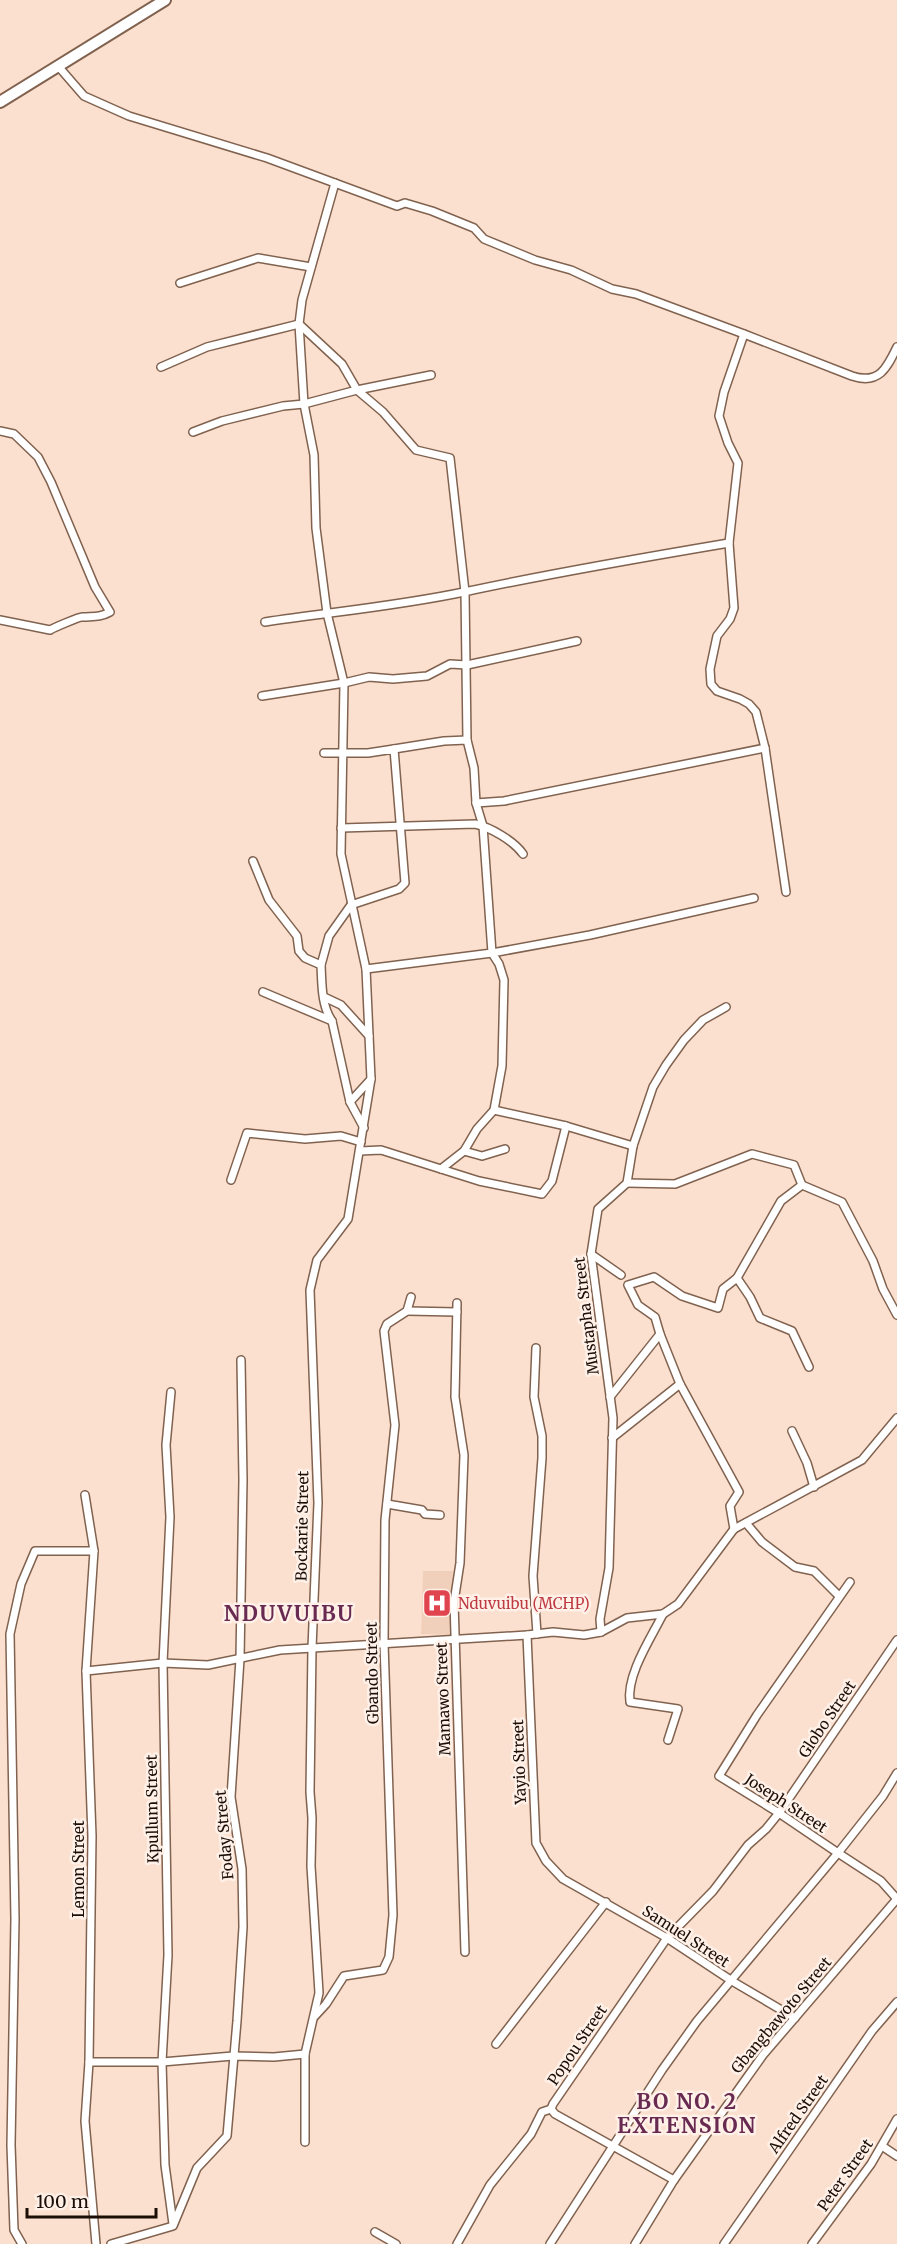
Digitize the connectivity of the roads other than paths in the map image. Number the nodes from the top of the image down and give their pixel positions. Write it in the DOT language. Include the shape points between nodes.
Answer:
graph roads {
  1 [pos="165,0"];
  2 [pos="58,66"];
  3 [pos="0,102"];
  4 [pos="335,183"];
  5 [pos="311,267"];
  6 [pos="180,283"];
  7 [pos="299,324"];
  8 [pos="744,334"];
  9 [pos="897,347"];
  10 [pos="161,367"];
  11 [pos="431,375"];
  12 [pos="357,390"];
  13 [pos="304,404"];
  14 [pos="0,431"];
  15 [pos="193,432"];
  16 [pos="729,543"];
  17 [pos="465,592"];
  18 [pos="327,613"];
  19 [pos="0,620"];
  20 [pos="265,621"];
  21 [pos="578,641"];
  22 [pos="467,665"];
  23 [pos="344,683"];
  24 [pos="262,696"];
  25 [pos="467,740"];
  26 [pos="765,748"];
  27 [pos="394,749"];
  28 [pos="324,753"];
  29 [pos="343,753"];
  30 [pos="476,803"];
  31 [pos="400,826"];
  32 [pos="483,826"];
  33 [pos="341,828"];
  34 [pos="523,854"];
  35 [pos="253,861"];
  36 [pos="786,892"];
  37 [pos="754,898"];
  38 [pos="351,906"];
  39 [pos="492,953"];
  40 [pos="321,965"];
  41 [pos="366,969"];
  42 [pos="263,992"];
  43 [pos="324,997"];
  44 [pos="726,1007"];
  45 [pos="332,1021"];
  46 [pos="369,1036"];
  47 [pos="371,1078"];
  48 [pos="350,1102"];
  49 [pos="494,1110"];
  50 [pos="566,1126"];
  51 [pos="364,1128"];
  52 [pos="362,1142"];
  53 [pos="633,1146"];
  54 [pos="505,1149"];
  55 [pos="464,1150"];
  56 [pos="360,1151"];
  57 [pos="441,1169"];
  58 [pos="231,1179"];
  59 [pos="627,1183"];
  60 [pos="802,1185"];
  61 [pos="591,1254"];
  62 [pos="621,1275"];
  63 [pos="737,1278"];
  64 [pos="411,1297"];
  65 [pos="457,1303"];
  66 [pos="407,1311"];
  67 [pos="457,1312"];
  68 [pos="897,1315"];
  69 [pos="660,1334"];
  70 [pos="536,1348"];
  71 [pos="241,1360"];
  72 [pos="808,1367"];
  73 [pos="680,1384"];
  74 [pos="171,1392"];
  75 [pos="610,1397"];
  76 [pos="897,1418"];
  77 [pos="792,1431"];
  78 [pos="612,1438"];
  79 [pos="814,1487"];
  80 [pos="85,1495"];
  81 [pos="387,1504"];
  82 [pos="440,1515"];
  83 [pos="746,1523"];
  84 [pos="734,1529"];
  85 [pos="93,1551"];
  86 [pos="850,1582"];
  87 [pos="839,1596"];
  88 [pos="663,1614"];
  89 [pos="601,1632"];
  90 [pos="537,1634"];
  91 [pos="527,1635"];
  92 [pos="455,1638"];
  93 [pos="897,1640"];
  94 [pos="384,1643"];
  95 [pos="312,1648"];
  96 [pos="240,1659"];
  97 [pos="163,1663"];
  98 [pos="86,1671"];
  99 [pos="668,1740"];
  100 [pos="897,1773"];
  101 [pos="779,1813"];
  102 [pos="838,1853"];
  103 [pos="563,1879"];
  104 [pos="897,1899"];
  105 [pos="606,1902"];
  106 [pos="667,1938"];
  107 [pos="465,1952"];
  108 [pos="732,1981"];
  109 [pos="897,2002"];
  110 [pos="315,2016"];
  111 [pos="795,2018"];
  112 [pos="496,2044"];
  113 [pos="305,2054"];
  114 [pos="233,2056"];
  115 [pos="89,2062"];
  116 [pos="162,2062"];
  117 [pos="551,2109"];
  118 [pos="897,2119"];
  119 [pos="304,2142"];
  120 [pos="615,2145"];
  121 [pos="882,2146"];
  122 [pos="897,2156"];
  123 [pos="674,2180"];
  124 [pos="173,2226"];
  125 [pos="375,2232"];
  126 [pos="22,2244"];
  127 [pos="96,2244"];
  128 [pos="111,2244"];
  129 [pos="396,2244"];
  130 [pos="457,2244"];
  131 [pos="550,2244"];
  132 [pos="635,2244"];
  133 [pos="724,2244"];
  134 [pos="812,2244"];
  1 -- 2 [label="main road"];
  2 -- 3 [label="main road"];
  2 -- 4 [label="street" via="84,96 129,116"];
  4 -- 5 [label="street, Bockarie Street"];
  4 -- 8 [label="street" via="397,206 405,202 474,228 484,239 535,260"];
  5 -- 6 [label="street" via="258,258"];
  5 -- 7 [label="street, Bockarie Street"];
  7 -- 10 [label="street" via="207,347"];
  7 -- 12 [label="street" via="342,363"];
  7 -- 13 [label="street, Bockarie Street"];
  8 -- 9 [label="street" via="862,380 887,367"];
  8 -- 16 [label="street" via="719,416 738,463"];
  11 -- 12 [label="street"];
  12 -- 13 [label="street"];
  12 -- 17 [label="street" via="383,412 416,450 450,458"];
  13 -- 15 [label="street" via="242,416"];
  13 -- 18 [label="street, Bockarie Street" via="314,455 316,528"];
  14 -- 19 [label="street" via="14,435 38,457 95,587 110,612 99,618 80,617 50,630"];
  16 -- 17 [label="street"];
  16 -- 26 [label="street" via="734,608 717,636 711,684 756,712"];
  17 -- 18 [label="street"];
  17 -- 22 [label="street"];
  18 -- 20 [label="street"];
  18 -- 23 [label="street, Bockarie Street"];
  21 -- 22 [label="street"];
  22 -- 23 [label="street" via="450,664 428,676 369,677"];
  22 -- 25 [label="street"];
  23 -- 24 [label="street"];
  23 -- 29 [label="street, Bockarie Street"];
  25 -- 27 [label="street"];
  25 -- 30 [label="street"];
  26 -- 30 [label="street" via="504,801"];
  26 -- 36 [label="street"];
  27 -- 29 [label="street"];
  27 -- 31 [label="street"];
  28 -- 29 [label="street"];
  29 -- 33 [label="street, Bockarie Street"];
  30 -- 32 [label="street"];
  31 -- 32 [label="street"];
  31 -- 33 [label="street"];
  31 -- 38 [label="street" via="405,883 399,890"];
  32 -- 34 [label="street"];
  32 -- 39 [label="street"];
  33 -- 38 [label="street, Bockarie Street" via="341,854"];
  35 -- 40 [label="street" via="269,900 297,936 299,951"];
  37 -- 39 [label="street"];
  38 -- 40 [label="street" via="329,936"];
  38 -- 41 [label="street, Bockarie Street"];
  39 -- 41 [label="street"];
  39 -- 49 [label="street" via="504,980 502,1066"];
  40 -- 43 [label="street"];
  41 -- 46 [label="street, Bockarie Street"];
  42 -- 45 [label="street"];
  43 -- 45 [label="street"];
  43 -- 46 [label="street" via="340,1005"];
  44 -- 53 [label="street" via="703,1020 666,1065 653,1087"];
  45 -- 48 [label="street"];
  46 -- 47 [label="street, Bockarie Street"];
  47 -- 48 [label="street"];
  47 -- 51 [label="street, Bockarie Street"];
  48 -- 51 [label="street"];
  49 -- 50 [label="street"];
  49 -- 55 [label="street"];
  50 -- 53 [label="street"];
  50 -- 57 [label="street" via="552,1181 542,1194"];
  51 -- 52 [label="street, Bockarie Street"];
  52 -- 56 [label="street, Bockarie Street"];
  52 -- 58 [label="street" via="341,1136 305,1138 247,1133"];
  53 -- 59 [label="street"];
  54 -- 55 [label="street" via="482,1156"];
  55 -- 57 [label="street"];
  56 -- 57 [label="street" via="381,1150"];
  56 -- 95 [label="street, Bockarie Street" via="348,1219 317,1260 310,1290 318,1503"];
  59 -- 60 [label="street" via="675,1184 752,1154 794,1165"];
  59 -- 61 [label="street, Mustapha Street" via="597,1209"];
  60 -- 63 [label="street" via="781,1201"];
  60 -- 68 [label="street" via="842,1202"];
  61 -- 62 [label="street"];
  61 -- 75 [label="street, Mustapha Street"];
  63 -- 69 [label="street" via="723,1289 718,1308 682,1296 654,1277 628,1286 638,1305 655,1317"];
  63 -- 72 [label="street" via="760,1318 792,1330"];
  64 -- 66 [label="street"];
  65 -- 67 [label="street, Mamawo Street"];
  66 -- 67 [label="street"];
  66 -- 81 [label="street, Gbando Street" via="387,1324 384,1331 395,1425"];
  67 -- 92 [label="street, Mamawo Street" via="455,1397 464,1455"];
  69 -- 73 [label="street"];
  69 -- 75 [label="street"];
  70 -- 90 [label="street" via="534,1397 542,1436 533,1576"];
  71 -- 96 [label="street, Foday Street"];
  73 -- 78 [label="street"];
  73 -- 84 [label="street" via="740,1492 730,1506"];
  74 -- 97 [label="street, Kpullum Street" via="166,1445 170,1517"];
  75 -- 78 [label="street, Mustapha Street"];
  76 -- 79 [label="street" via="862,1460"];
  77 -- 79 [label="street"];
  78 -- 89 [label="street, Mustapha Street" via="609,1568"];
  79 -- 83 [label="street"];
  80 -- 85 [label="street, Lemon Street"];
  81 -- 82 [label="street"];
  81 -- 94 [label="street, Gbando Street"];
  83 -- 84 [label="street"];
  83 -- 87 [label="street" via="762,1542 795,1567 814,1571"];
  84 -- 88 [label="street" via="678,1604"];
  85 -- 98 [label="street, Lemon Street"];
  85 -- 126 [label="street" via="35,1551 21,1584 9,1634 15,1919 11,2145 14,2230"];
  86 -- 87 [label="street"];
  87 -- 101 [label="street, Joseph Street" via="719,1776"];
  88 -- 89 [label="street" via="627,1618"];
  88 -- 99 [label="street" via="628,1691 630,1702 678,1709"];
  89 -- 90 [label="street"];
  90 -- 91 [label="street"];
  91 -- 92 [label="street"];
  91 -- 103 [label="street, Yayio Street" via="536,1843"];
  92 -- 94 [label="street"];
  92 -- 107 [label="street, Mamawo Street"];
  93 -- 101 [label="street, Globo Street"];
  94 -- 95 [label="street"];
  94 -- 110 [label="street, Gbando Street" via="393,1915 389,1957 383,1970 344,1976"];
  95 -- 96 [label="street"];
  95 -- 110 [label="street, Bockarie Street" via="311,1866 319,1993"];
  96 -- 97 [label="street" via="208,1665"];
  96 -- 114 [label="street, Foday Street" via="231,1797 242,1869 243,1927"];
  97 -- 98 [label="street"];
  97 -- 116 [label="street, Kpullum Street" via="168,1955"];
  98 -- 115 [label="street, Lemon Street" via="92,1836"];
  100 -- 102 [label="street" via="884,1796"];
  101 -- 102 [label="street, Joseph Street"];
  101 -- 106 [label="street, Globo Street" via="748,1845 713,1892"];
  102 -- 104 [label="street, Joseph Street" via="881,1881"];
  102 -- 108 [label="street"];
  103 -- 105 [label="street, Samuel Street"];
  104 -- 111 [label="street, Gbangbawoto Street"];
  105 -- 106 [label="street, Samuel Street"];
  105 -- 112 [label="street"];
  106 -- 108 [label="street, Samuel Street"];
  106 -- 117 [label="street, Popou Street"];
  108 -- 111 [label="street, Samuel Street"];
  108 -- 120 [label="street" via="697,2021"];
  109 -- 133 [label="street, Alfred Street" via="872,2031"];
  110 -- 113 [label="street, Bockarie Street"];
  111 -- 123 [label="street, Gbangbawoto Street" via="763,2055"];
  113 -- 114 [label="street"];
  113 -- 119 [label="street, Bockarie Street"];
  114 -- 116 [label="street"];
  114 -- 124 [label="street, Foday Street" via="227,2136 196,2168"];
  115 -- 116 [label="street"];
  115 -- 127 [label="street, Lemon Street" via="85,2121"];
  116 -- 124 [label="street, Kpullum Street" via="165,2165"];
  117 -- 120 [label="street, Popou Street"];
  117 -- 130 [label="street" via="542,2112 531,2134 490,2185"];
  118 -- 121 [label="street, Peter Street"];
  120 -- 123 [label="street, Popou Street"];
  120 -- 131 [label="street"];
  121 -- 122 [label="street"];
  121 -- 134 [label="street, Peter Street"];
  123 -- 132 [label="street, Gbangbawoto Street"];
  124 -- 128 [label="street"];
  125 -- 129 [label="street"];
}
